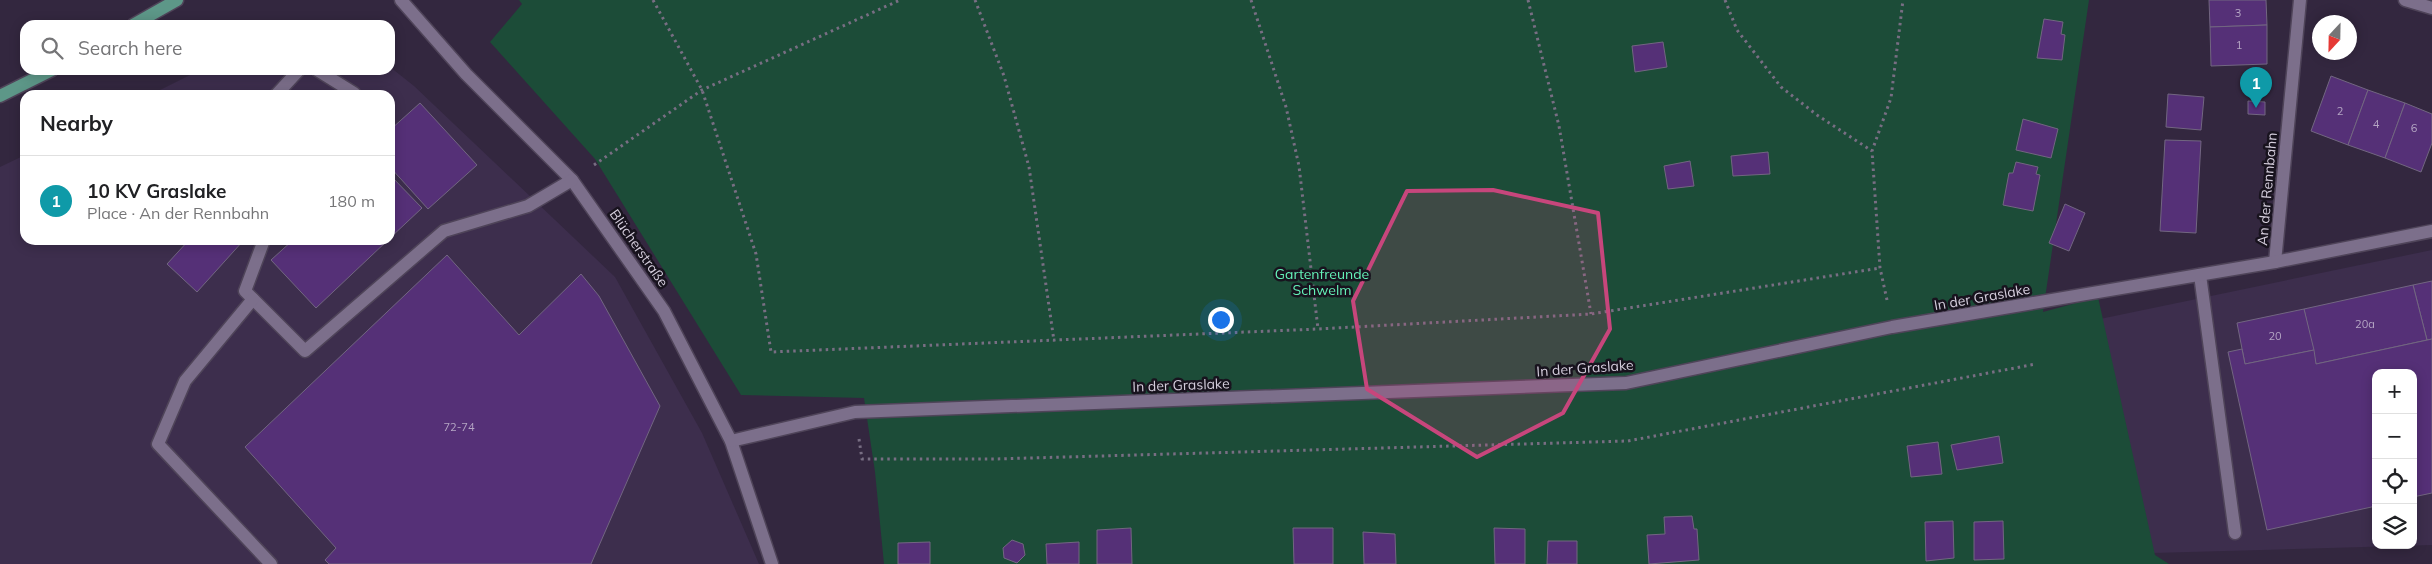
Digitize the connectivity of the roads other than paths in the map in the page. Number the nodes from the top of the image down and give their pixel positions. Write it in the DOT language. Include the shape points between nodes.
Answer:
graph roads {
  1 [pos="177,0"];
  2 [pos="401,0"];
  3 [pos="2300,0"];
  4 [pos="2405,0"];
  5 [pos="2432,8"];
  6 [pos="142,20"];
  7 [pos="42,75"];
  8 [pos="294,75"];
  9 [pos="325,75"];
  10 [pos="281,90"];
  11 [pos="349,90"];
  12 [pos="0,96"];
  13 [pos="572,180"];
  14 [pos="2432,231"];
  15 [pos="262,245"];
  16 [pos="2275,262"];
  17 [pos="2200,275"];
  18 [pos="253,299"];
  19 [pos="730,441"];
  20 [pos="2235,533"];
  21 [pos="271,564"];
  22 [pos="772,564"];
  1 -- 6 [label="main road"];
  2 -- 13 [label="street, Blücherstraße" via="466,74"];
  3 -- 16 [label="street, An der Rennbahn"];
  4 -- 5 [label="street"];
  7 -- 12 [label="main road"];
  8 -- 10 [label="street"];
  9 -- 11 [label="street"];
  13 -- 18 [label="street" via="528,206 444,231 305,350"];
  13 -- 19 [label="street, Blücherstraße" via="664,310"];
  14 -- 16 [label="street, In der Graslake"];
  15 -- 18 [label="street" via="245,290"];
  16 -- 17 [label="street, In der Graslake"];
  17 -- 19 [label="street, In der Graslake" via="1892,327 1626,383 854,412"];
  17 -- 20 [label="street"];
  18 -- 21 [label="street" via="185,381 158,444"];
  19 -- 22 [label="street, Blücherstraße"];
}
